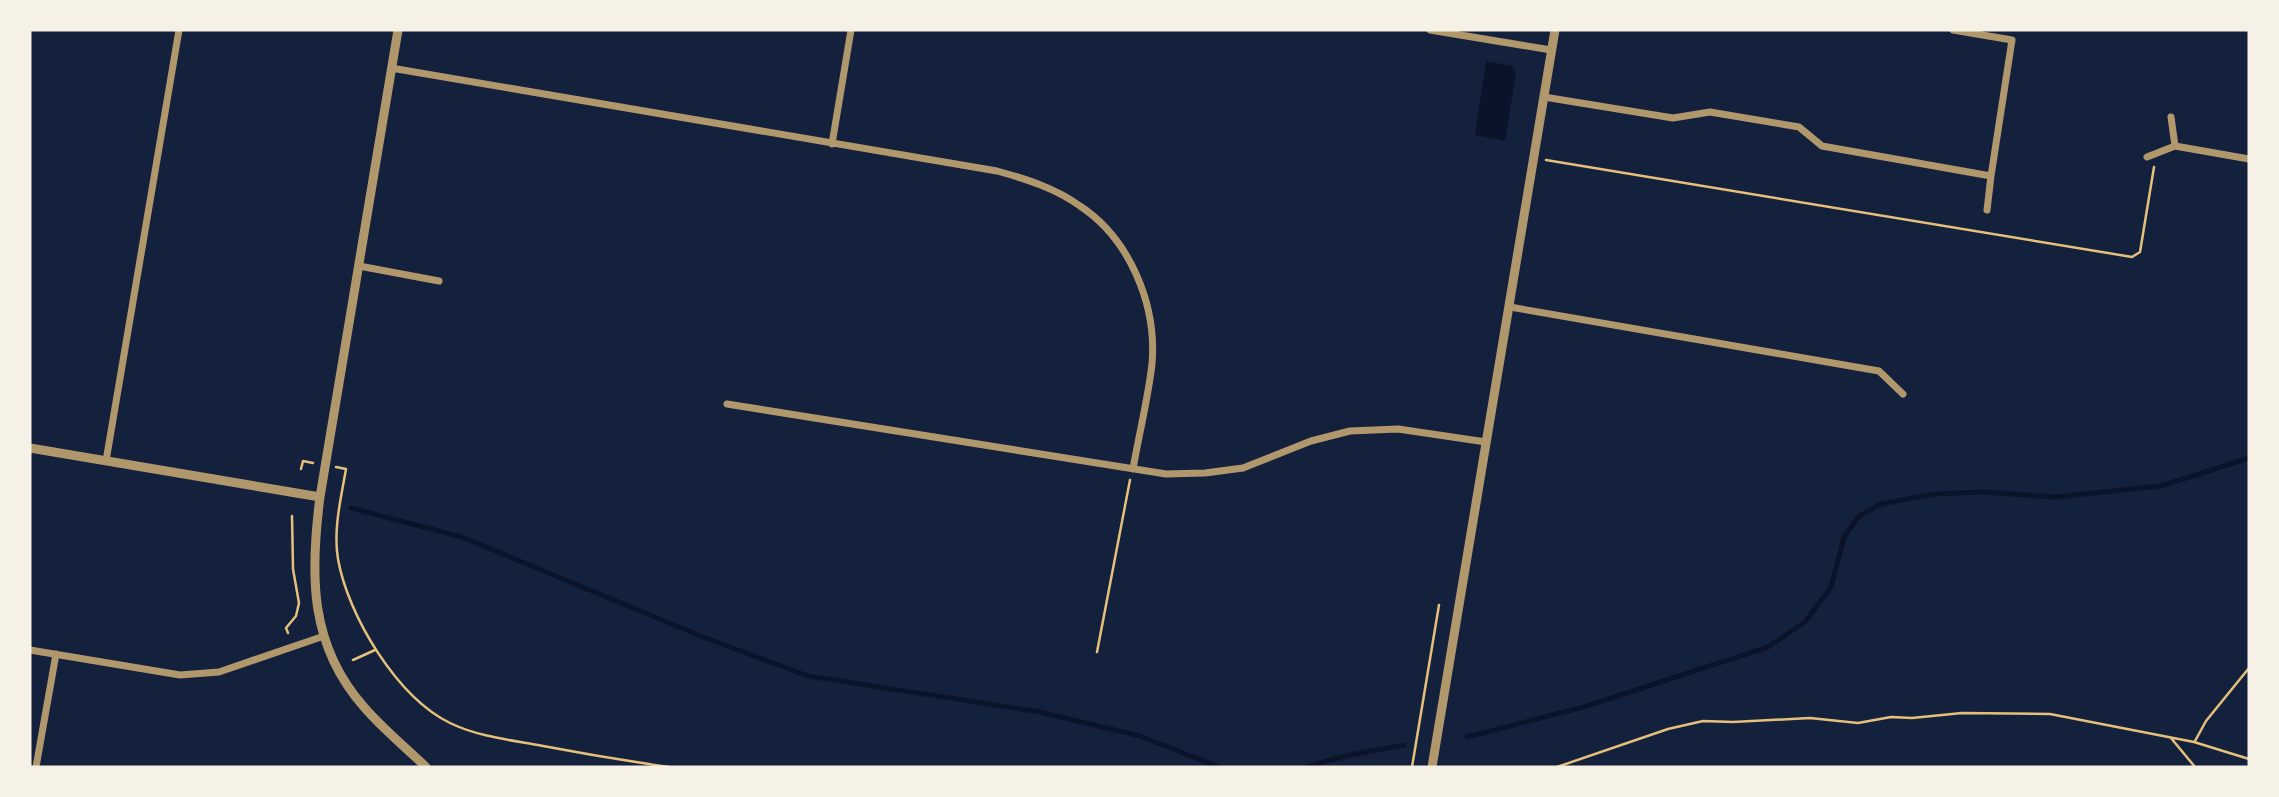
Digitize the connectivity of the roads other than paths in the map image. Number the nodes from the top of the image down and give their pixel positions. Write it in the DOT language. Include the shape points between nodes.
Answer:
graph roads {
  1 [pos="179,30"];
  2 [pos="398,30"];
  3 [pos="851,30"];
  4 [pos="1430,30"];
  5 [pos="1555,30"];
  6 [pos="1953,30"];
  7 [pos="2014,30"];
  8 [pos="2012,40"];
  9 [pos="1551,50"];
  10 [pos="391,68"];
  11 [pos="1544,97"];
  12 [pos="2171,117"];
  13 [pos="832,144"];
  14 [pos="2175,146"];
  15 [pos="2147,157"];
  16 [pos="2249,159"];
  17 [pos="1991,176"];
  18 [pos="1987,210"];
  19 [pos="359,266"];
  20 [pos="439,281"];
  21 [pos="1510,307"];
  22 [pos="1903,394"];
  23 [pos="727,404"];
  24 [pos="1486,442"];
  25 [pos="30,448"];
  26 [pos="106,461"];
  27 [pos="1133,469"];
  28 [pos="320,497"];
  29 [pos="324,636"];
  30 [pos="30,650"];
  31 [pos="55,654"];
  32 [pos="36,767"];
  33 [pos="426,767"];
  34 [pos="1432,767"];
  1 -- 26 [label="street"];
  2 -- 10 [label="street"];
  3 -- 13 [label="street"];
  4 -- 9 [label="street"];
  5 -- 9 [label="street"];
  6 -- 8 [label="street"];
  7 -- 8 [label="street"];
  8 -- 17 [label="street"];
  9 -- 11 [label="street"];
  10 -- 13 [label="street"];
  10 -- 19 [label="street"];
  11 -- 17 [label="street" via="1673,118 1710,112 1799,127 1822,146"];
  11 -- 21 [label="street"];
  12 -- 14 [label="street"];
  13 -- 27 [label="street" via="997,171 1042,184 1082,206 1111,235 1135,270 1150,315 1152,362"];
  14 -- 15 [label="street"];
  14 -- 16 [label="street"];
  17 -- 18 [label="street"];
  19 -- 20 [label="street"];
  19 -- 28 [label="street"];
  21 -- 22 [label="street" via="1879,371"];
  21 -- 24 [label="street"];
  23 -- 27 [label="street"];
  24 -- 27 [label="street" via="1398,429 1350,431 1243,468 1166,474"];
  24 -- 34 [label="street"];
  25 -- 26 [label="street"];
  26 -- 28 [label="street"];
  28 -- 29 [label="street" via="314,589"];
  29 -- 31 [label="street" via="219,672 180,675"];
  29 -- 33 [label="street" via="363,706"];
  30 -- 31 [label="street"];
  31 -- 32 [label="street"];
}
